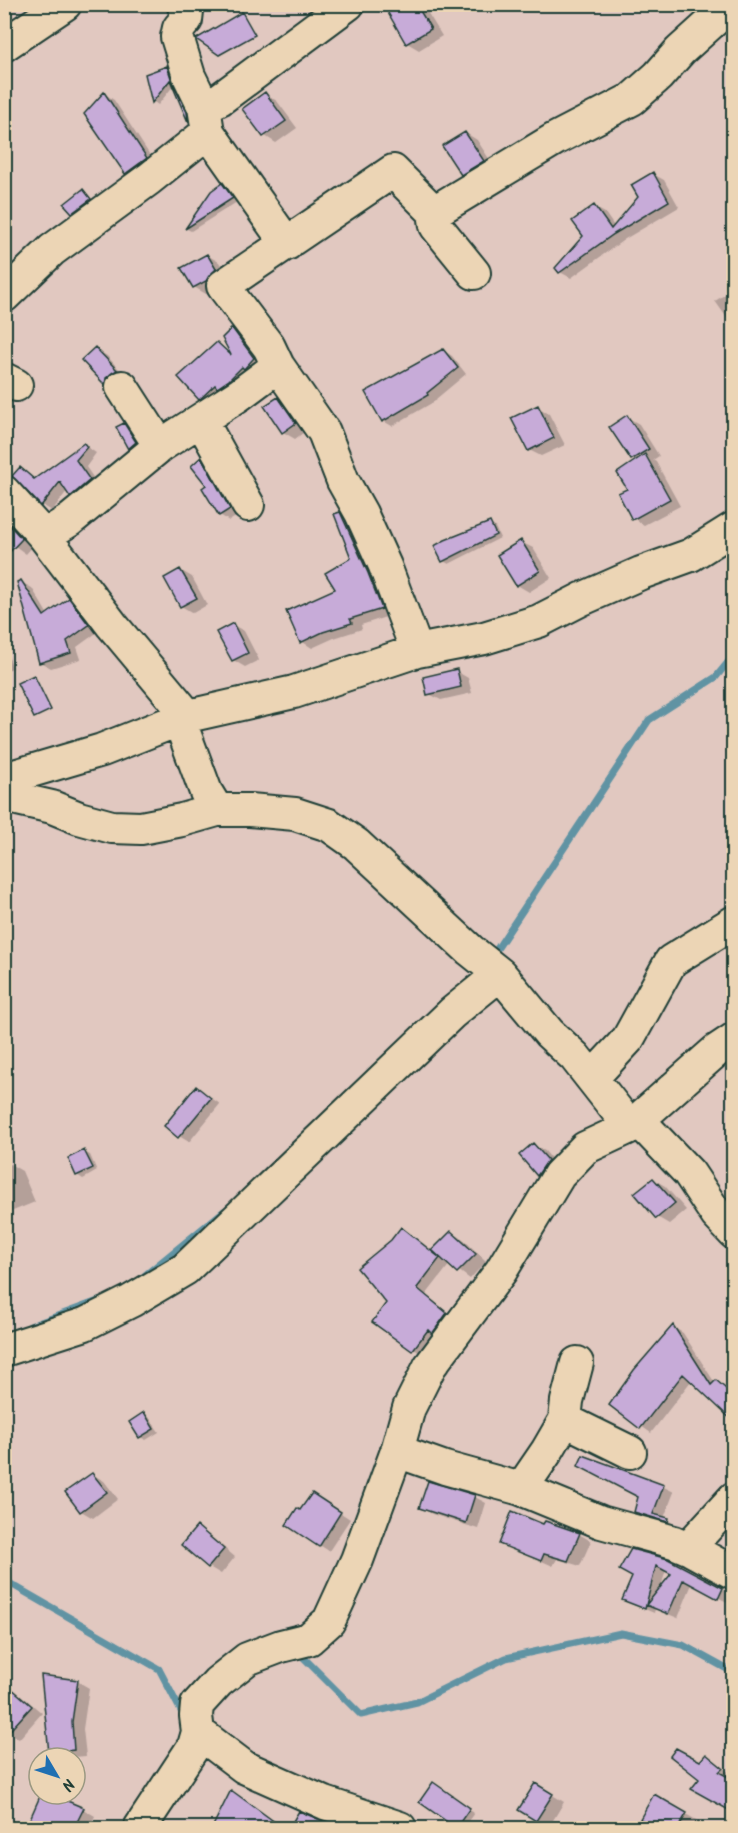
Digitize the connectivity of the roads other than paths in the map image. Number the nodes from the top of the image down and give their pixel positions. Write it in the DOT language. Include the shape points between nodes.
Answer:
graph roads {
  1 [pos="65,4"];
  2 [pos="183,4"];
  3 [pos="348,4"];
  4 [pos="732,4"];
  5 [pos="4,45"];
  6 [pos="206,120"];
  7 [pos="434,212"];
  8 [pos="287,244"];
  9 [pos="474,273"];
  10 [pos="4,296"];
  11 [pos="278,366"];
  12 [pos="122,387"];
  13 [pos="201,420"];
  14 [pos="160,446"];
  15 [pos="4,492"];
  16 [pos="248,505"];
  17 [pos="734,528"];
  18 [pos="44,536"];
  19 [pos="417,651"];
  20 [pos="183,717"];
  21 [pos="4,779"];
  22 [pos="4,796"];
  23 [pos="217,810"];
  24 [pos="734,922"];
  25 [pos="500,974"];
  26 [pos="734,1039"];
  27 [pos="592,1078"];
  28 [pos="637,1121"];
  29 [pos="734,1233"];
  30 [pos="4,1350"];
  31 [pos="577,1363"];
  32 [pos="565,1420"];
  33 [pos="397,1451"];
  34 [pos="630,1452"];
  35 [pos="521,1489"];
  36 [pos="734,1498"];
  37 [pos="688,1548"];
  38 [pos="734,1573"];
  39 [pos="198,1732"];
  40 [pos="140,1828"];
  41 [pos="400,1828"];
  1 -- 5 [label="street"];
  2 -- 6 [label="street" via="186,20 177,37"];
  3 -- 6 [label="street" via="220,99"];
  4 -- 7 [label="street" via="632,99 562,135"];
  6 -- 8 [label="street"];
  6 -- 10 [label="street" via="149,179 51,250"];
  7 -- 8 [label="street" via="393,171"];
  7 -- 9 [label="street" via="436,226"];
  8 -- 11 [label="street" via="223,286 269,347"];
  11 -- 13 [label="street"];
  11 -- 19 [label="street" via="324,432"];
  12 -- 14 [label="street"];
  13 -- 14 [label="street"];
  13 -- 16 [label="street"];
  14 -- 18 [label="street" via="70,520"];
  15 -- 18 [label="street"];
  17 -- 19 [label="street" via="691,555 582,598 539,621 484,638"];
  18 -- 20 [label="street"];
  19 -- 20 [label="street" via="294,692"];
  20 -- 21 [label="street" via="102,750"];
  20 -- 23 [label="street" via="206,792"];
  22 -- 23 [label="street" via="112,827 141,828"];
  23 -- 25 [label="street" via="295,814 329,825 356,844"];
  24 -- 27 [label="street" via="671,961 628,1039"];
  25 -- 27 [label="street"];
  25 -- 30 [label="street" via="452,1014 185,1269 85,1324"];
  26 -- 28 [label="street"];
  27 -- 28 [label="street"];
  28 -- 29 [label="street" via="689,1173"];
  28 -- 33 [label="street" via="585,1148 559,1175 501,1271 430,1366 409,1408"];
  31 -- 32 [label="street"];
  32 -- 34 [label="street"];
  32 -- 35 [label="street"];
  33 -- 35 [label="street"];
  33 -- 39 [label="street" via="357,1560 329,1621 309,1639 247,1659 218,1682 197,1705"];
  35 -- 37 [label="street" via="601,1522"];
  36 -- 37 [label="street"];
  37 -- 38 [label="street"];
  39 -- 40 [label="street" via="194,1746"];
  39 -- 41 [label="street" via="244,1767 325,1803"];
}
